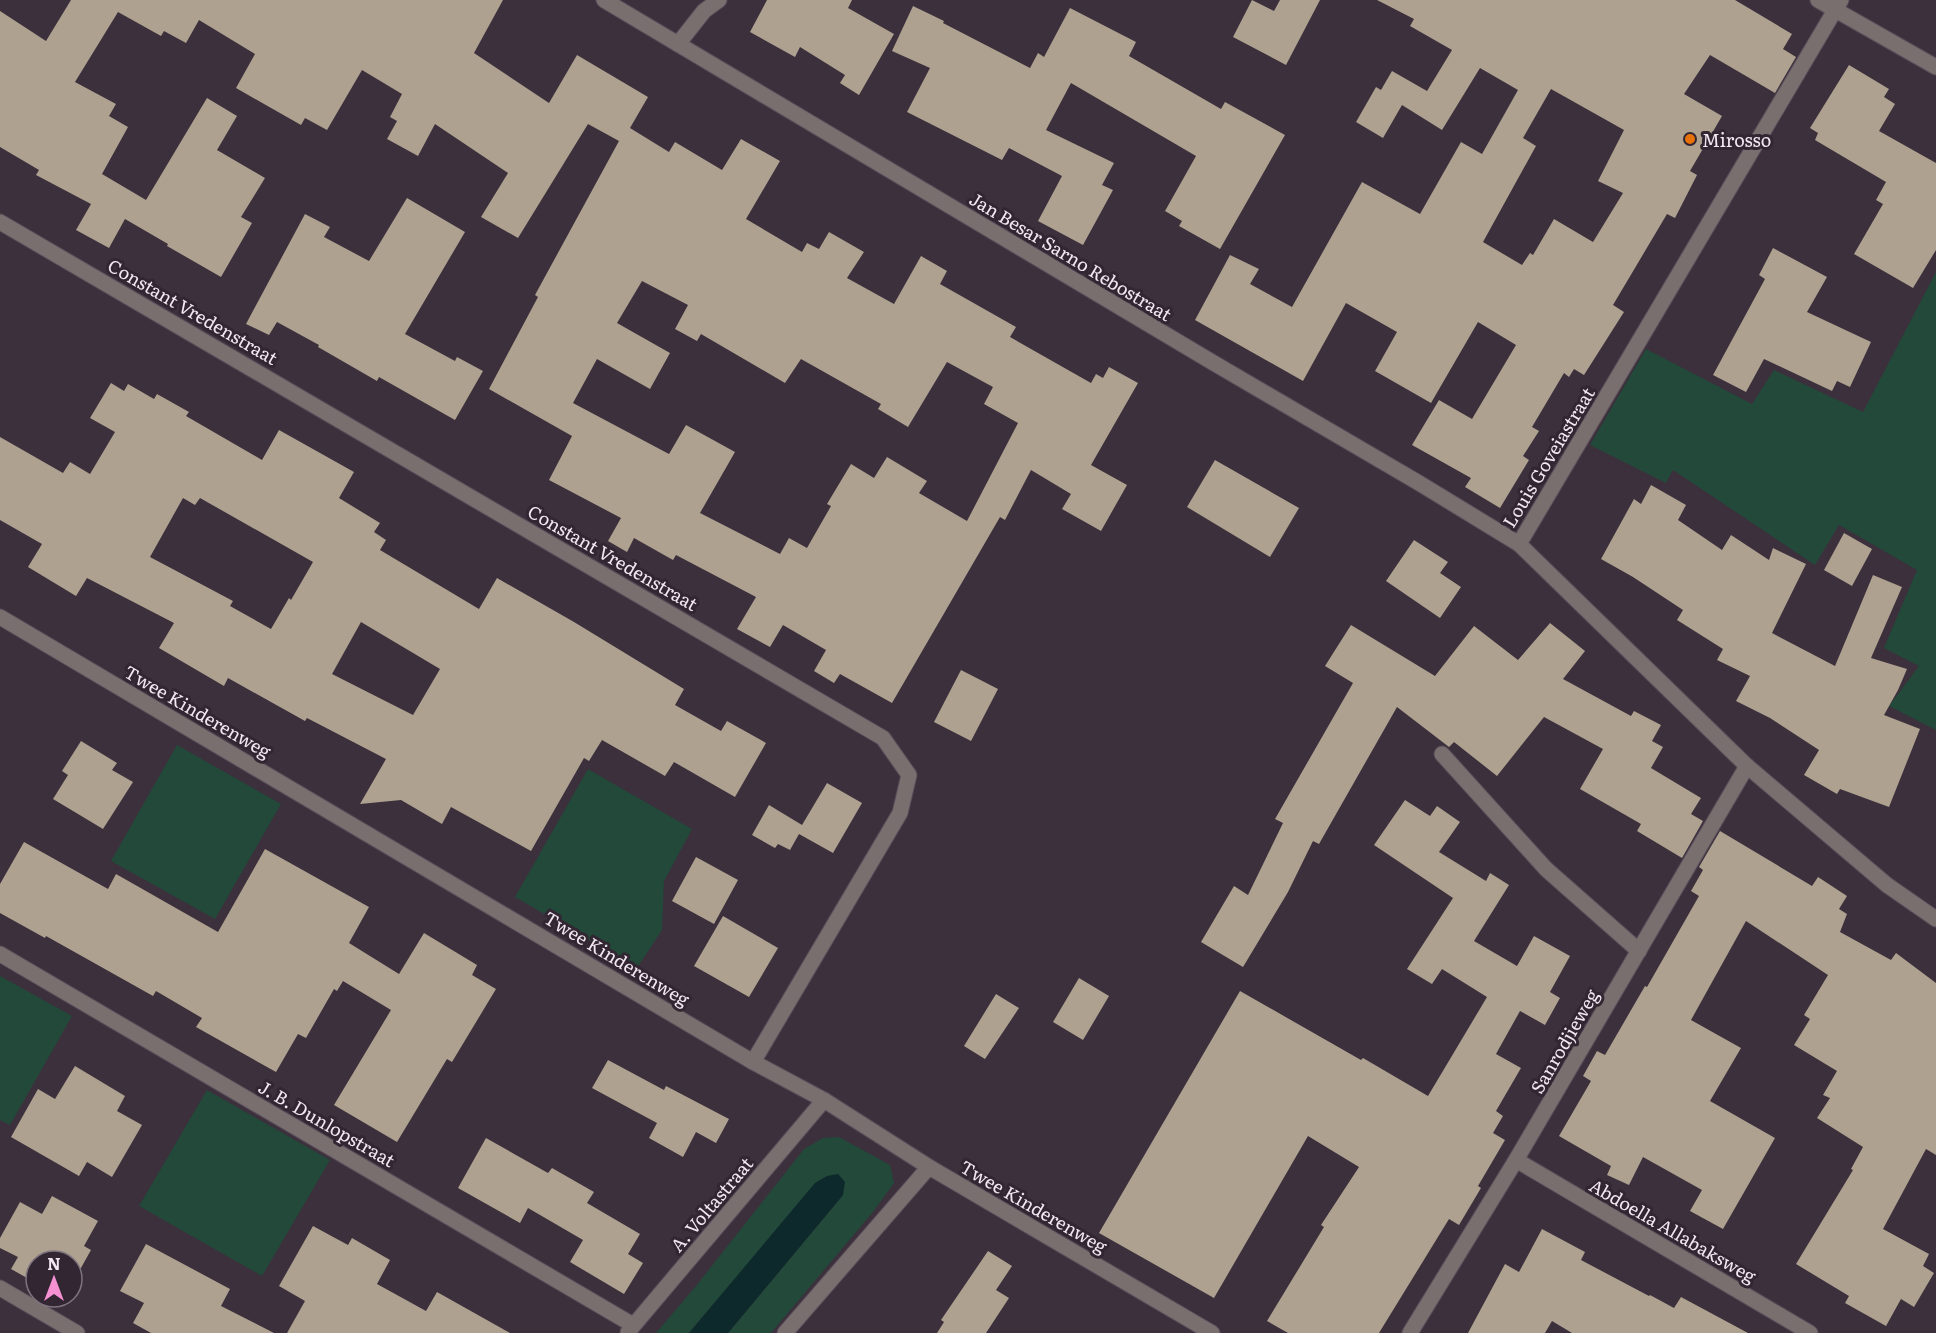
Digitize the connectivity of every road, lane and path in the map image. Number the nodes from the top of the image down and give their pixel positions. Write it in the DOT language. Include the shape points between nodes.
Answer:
graph roads {
  1 [pos="604,0"];
  2 [pos="718,0"];
  3 [pos="1818,0"];
  4 [pos="1838,5"];
  5 [pos="678,44"];
  6 [pos="1936,67"];
  7 [pos="0,222"];
  8 [pos="1519,544"];
  9 [pos="0,617"];
  10 [pos="1442,754"];
  11 [pos="1747,766"];
  12 [pos="1936,919"];
  13 [pos="1639,951"];
  14 [pos="0,954"];
  15 [pos="753,1062"];
  16 [pos="824,1100"];
  17 [pos="1516,1160"];
  18 [pos="930,1167"];
  19 [pos="0,1288"];
  20 [pos="630,1329"];
  21 [pos="77,1333"];
  22 [pos="785,1333"];
  23 [pos="1212,1333"];
  24 [pos="1410,1333"];
  25 [pos="1810,1333"];
  1 -- 5 [label="street, Jan Besar Sarno Rebostraat"];
  2 -- 5 [label="street"];
  3 -- 4 [label="street"];
  4 -- 6 [label="street"];
  4 -- 8 [label="street, Louis Goveiastraat"];
  5 -- 8 [label="street, Jan Besar Sarno Rebostraat"];
  7 -- 15 [label="street, Constant Vredenstraat" via="883,738 909,775 900,813"];
  8 -- 11 [label="street, Louis Goveiastraat"];
  9 -- 15 [label="street, Twee Kinderenweg"];
  10 -- 13 [label="street" via="1546,869"];
  11 -- 12 [label="street, Louis Goveiastraat" via="1887,885"];
  11 -- 13 [label="street, Sanrodjieweg"];
  13 -- 17 [label="street, Sanrodjieweg"];
  14 -- 20 [label="street, J. B. Dunlopstraat"];
  15 -- 16 [label="street, Twee Kinderenweg"];
  16 -- 18 [label="street, Twee Kinderenweg"];
  16 -- 20 [label="street, A. Voltastraat"];
  17 -- 24 [label="street, Sanrodjieweg"];
  17 -- 25 [label="street, Abdoella Allabaksweg"];
  18 -- 22 [label="street"];
  18 -- 23 [label="street, Twee Kinderenweg"];
  19 -- 21 [label="street"];
}
